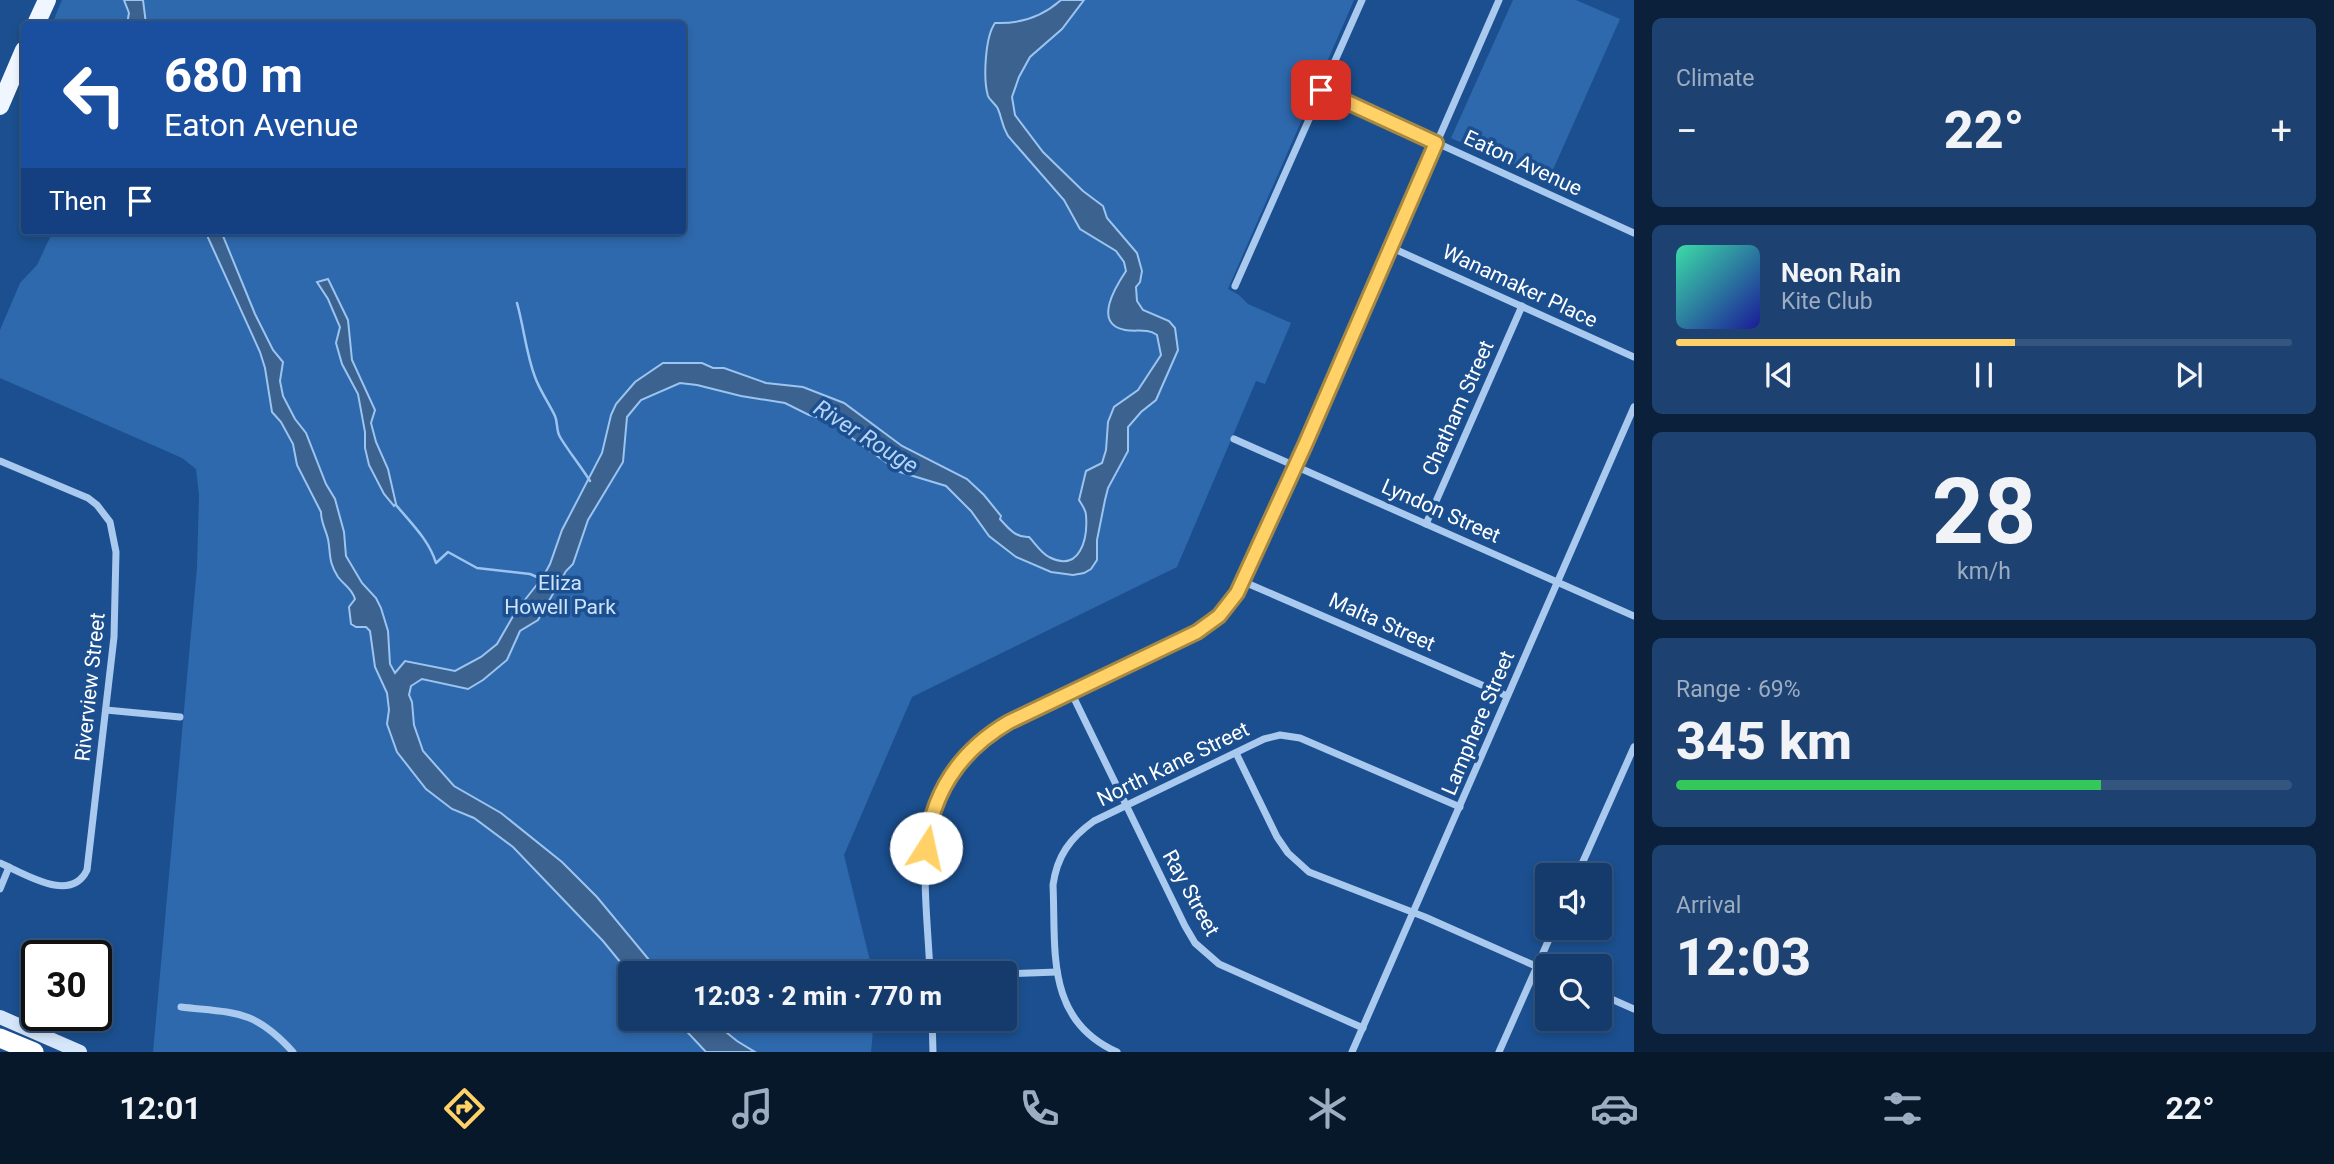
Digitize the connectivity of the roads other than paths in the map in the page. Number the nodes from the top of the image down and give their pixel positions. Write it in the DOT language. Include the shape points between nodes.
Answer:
graph roads {
  1 [pos="47,0"];
  2 [pos="1362,0"];
  3 [pos="1499,0"];
  4 [pos="37,21"];
  5 [pos="21,57"];
  6 [pos="1321,90"];
  7 [pos="0,106"];
  8 [pos="1436,143"];
  9 [pos="1634,233"];
  10 [pos="1390,247"];
  11 [pos="1235,286"];
  12 [pos="1522,306"];
  13 [pos="1634,357"];
  14 [pos="1634,407"];
  15 [pos="1234,439"];
  16 [pos="0,461"];
  17 [pos="1295,466"];
  18 [pos="1426,524"];
  19 [pos="1242,581"];
  20 [pos="1559,582"];
  21 [pos="1634,616"];
  22 [pos="1070,692"];
  23 [pos="1507,696"];
  24 [pos="106,710"];
  25 [pos="180,717"];
  26 [pos="1634,747"];
  27 [pos="1236,752"];
  28 [pos="1126,806"];
  29 [pos="1460,807"];
  30 [pos="0,863"];
  31 [pos="1582,863"];
  32 [pos="9,867"];
  33 [pos="0,889"];
  34 [pos="1414,913"];
  35 [pos="930,961"];
  36 [pos="1535,965"];
  37 [pos="1535,971"];
  38 [pos="1057,972"];
  39 [pos="1017,974"];
  40 [pos="1612,999"];
  41 [pos="181,1007"];
  42 [pos="1634,1009"];
  43 [pos="0,1017"];
  44 [pos="1363,1028"];
  45 [pos="932,1031"];
  46 [pos="0,1038"];
  47 [pos="34,1052"];
  48 [pos="80,1052"];
  49 [pos="293,1052"];
  50 [pos="933,1052"];
  51 [pos="1117,1052"];
  52 [pos="1352,1052"];
  53 [pos="1499,1052"];
  1 -- 4 [label="main road"];
  2 -- 6 [label="street"];
  3 -- 8 [label="street"];
  5 -- 7 [label="main road"];
  6 -- 8 [label="street, Eaton Avenue"];
  6 -- 11 [label="street"];
  8 -- 9 [label="street, Eaton Avenue"];
  8 -- 10 [label="street"];
  10 -- 12 [label="street, Wanamaker Place"];
  10 -- 17 [label="street"];
  12 -- 13 [label="street, Wanamaker Place"];
  12 -- 18 [label="street, Chatham Street"];
  14 -- 20 [label="street, Lamphere Street"];
  15 -- 17 [label="street, Lyndon Street"];
  16 -- 24 [label="street, Riverview Street" via="88,498 110,522 115,540 116,603"];
  17 -- 18 [label="street, Lyndon Street"];
  17 -- 19 [label="street"];
  18 -- 20 [label="street, Lyndon Street"];
  19 -- 22 [label="street" via="1228,606 1209,624"];
  19 -- 23 [label="street, Malta Street"];
  20 -- 21 [label="street, Lyndon Street"];
  20 -- 23 [label="street, Lamphere Street"];
  22 -- 28 [label="street, Ray Street"];
  22 -- 35 [label="street" via="985,737 941,790 926,848"];
  23 -- 29 [label="street, Lamphere Street"];
  24 -- 25 [label="street"];
  24 -- 32 [label="street, Riverview Street" via="84,877 63,887"];
  26 -- 31 [label="street"];
  27 -- 28 [label="street, North Kane Street"];
  27 -- 29 [label="street, North Kane Street" via="1270,737 1293,736"];
  27 -- 34 [label="street" via="1277,838 1297,863 1321,878"];
  28 -- 38 [label="street, North Kane Street" via="1080,830 1058,861 1053,885"];
  28 -- 44 [label="street, Ray Street" via="1185,926 1206,955"];
  29 -- 34 [label="street, Lamphere Street"];
  30 -- 32 [label="street"];
  32 -- 33 [label="street"];
  34 -- 36 [label="street"];
  34 -- 44 [label="street, Lamphere Street"];
  37 -- 53 [label="street"];
  38 -- 39 [label="street"];
  38 -- 51 [label="street, North Kane Street" via="1060,992 1075,1020 1090,1036"];
  40 -- 42 [label="street"];
  41 -- 49 [label="street" via="251,1017"];
  43 -- 48 [label="main road"];
  44 -- 52 [label="street, Lamphere Street"];
  45 -- 50 [label="street"];
  46 -- 47 [label="highway"];
}
